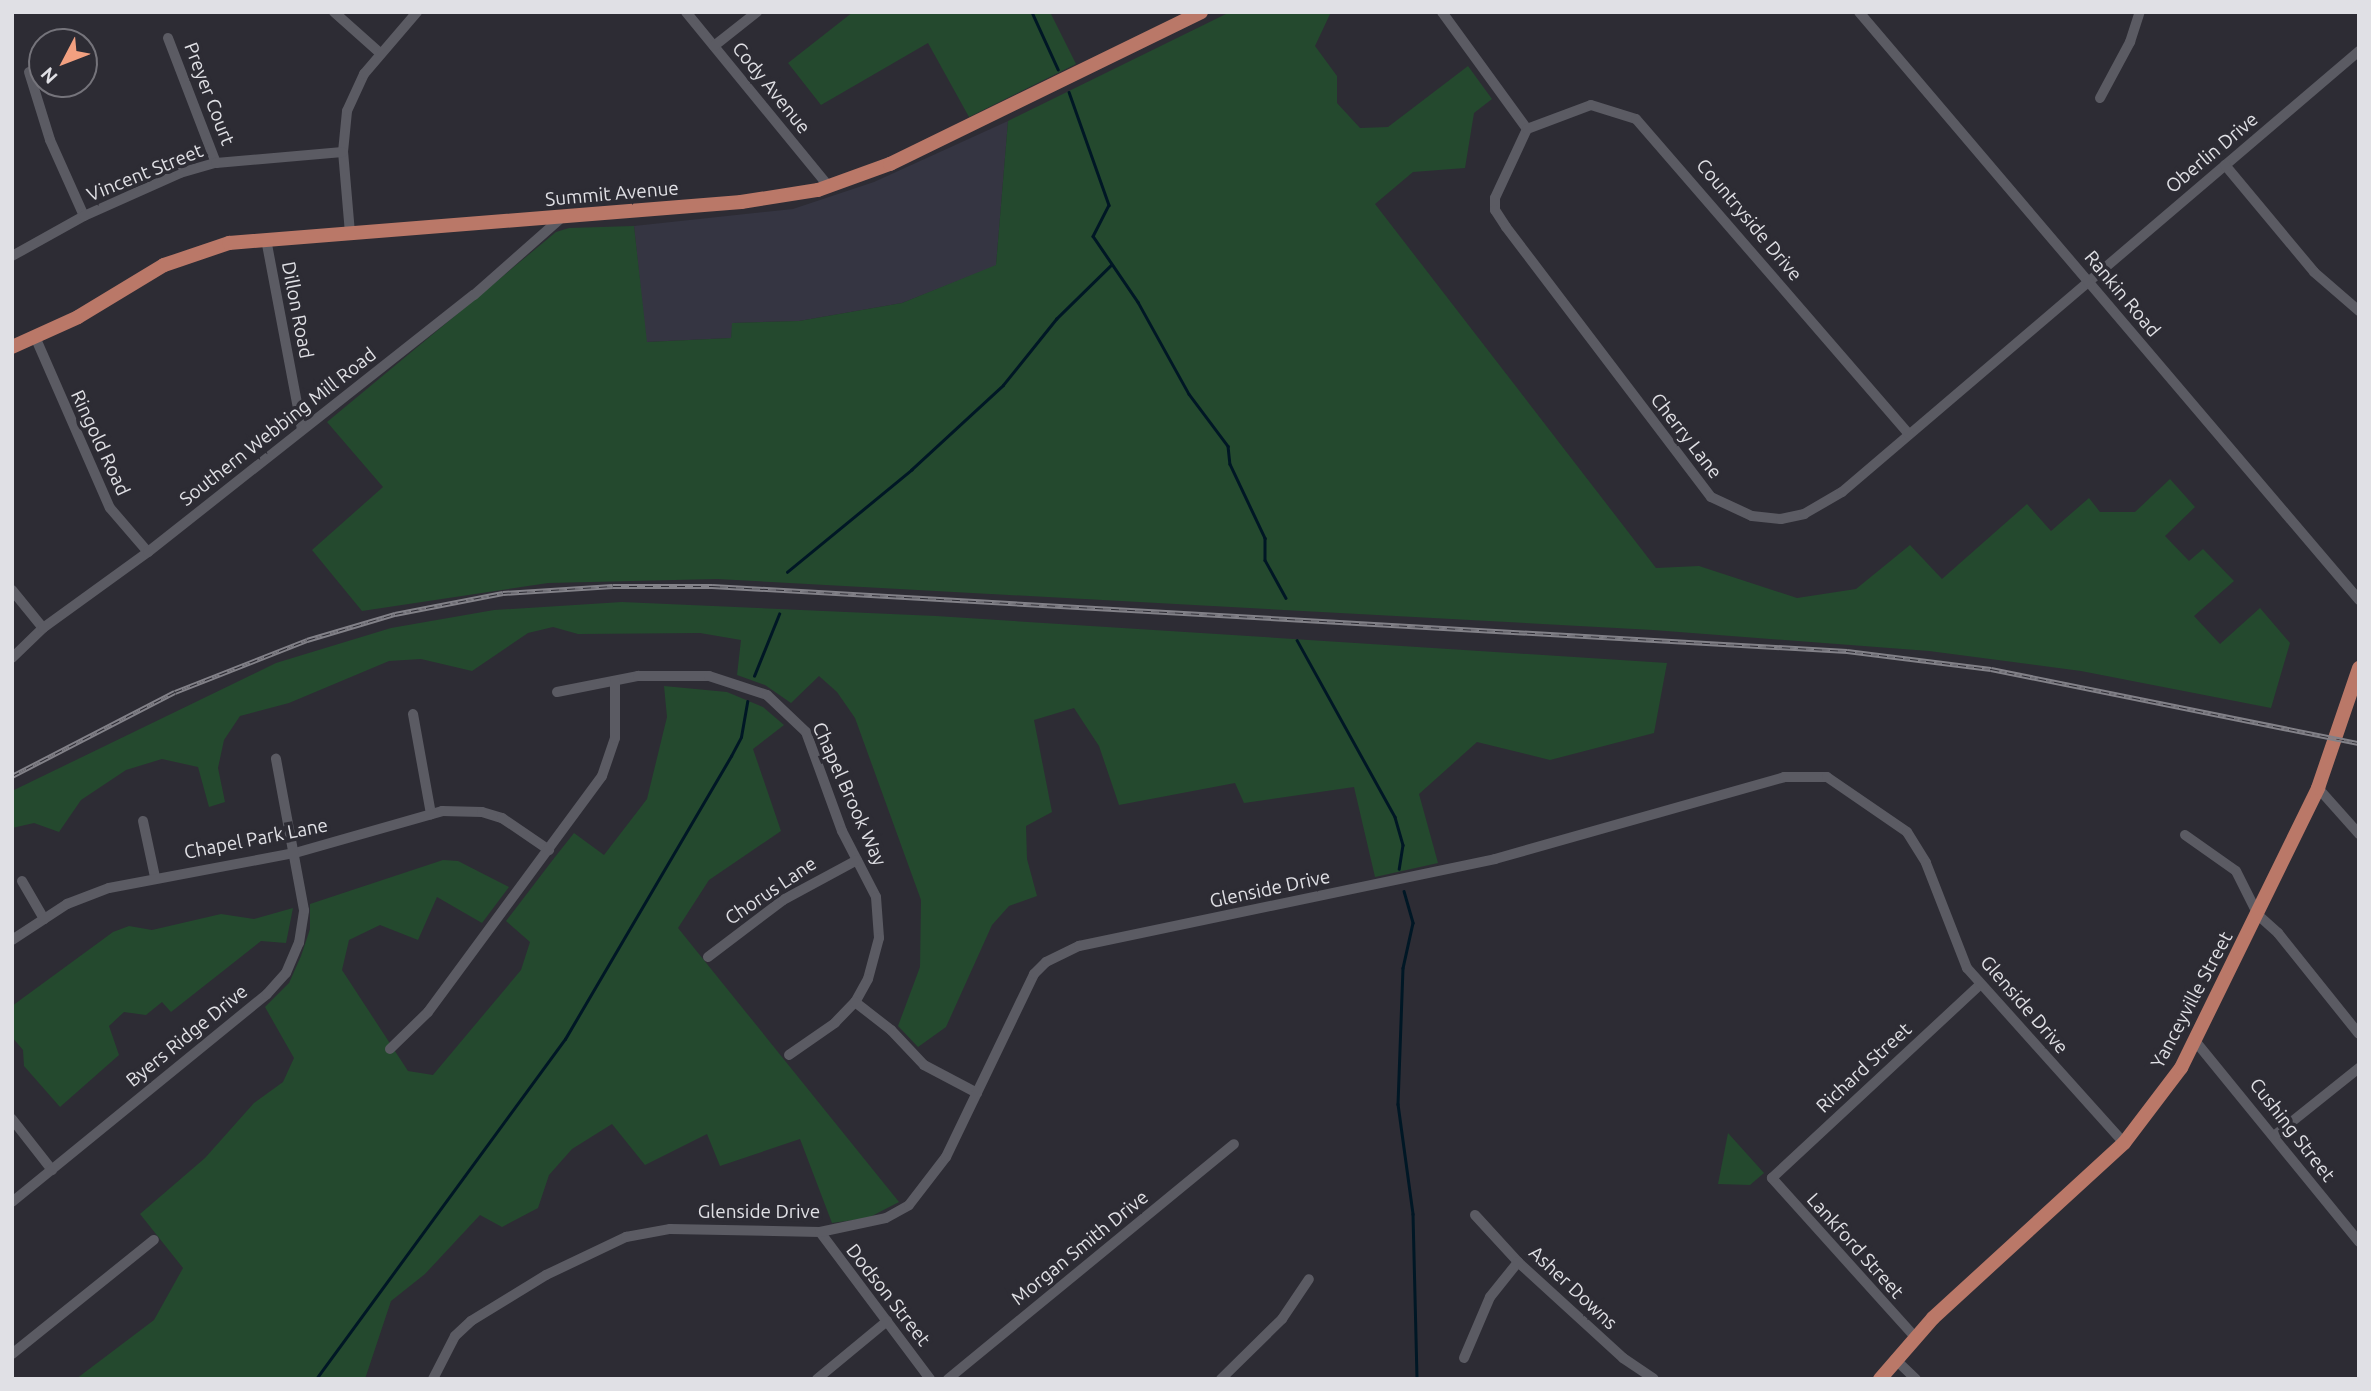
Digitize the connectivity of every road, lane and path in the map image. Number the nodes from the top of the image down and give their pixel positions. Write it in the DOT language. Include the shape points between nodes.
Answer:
graph roads {
  1 [pos="334,12"];
  2 [pos="417,12"];
  3 [pos="685,12"];
  4 [pos="757,12"];
  5 [pos="1201,12"];
  6 [pos="1442,12"];
  7 [pos="2140,12"];
  8 [pos="1862,13"];
  9 [pos="168,38"];
  10 [pos="714,46"];
  11 [pos="2359,51"];
  12 [pos="380,53"];
  13 [pos="37,98"];
  14 [pos="2099,98"];
  15 [pos="1527,129"];
  16 [pos="343,152"];
  17 [pos="216,163"];
  18 [pos="2225,165"];
  19 [pos="828,187"];
  20 [pos="83,216"];
  21 [pos="561,218"];
  22 [pos="350,233"];
  23 [pos="266,239"];
  24 [pos="12,256"];
  25 [pos="2088,282"];
  26 [pos="2359,311"];
  27 [pos="36,339"];
  28 [pos="12,347"];
  29 [pos="302,429"];
  30 [pos="1909,434"];
  31 [pos="148,552"];
  32 [pos="12,590"];
  33 [pos="2359,600"];
  34 [pos="43,628"];
  35 [pos="12,658"];
  36 [pos="2359,668"];
  37 [pos="615,682"];
  38 [pos="557,692"];
  39 [pos="413,714"];
  40 [pos="276,759"];
  41 [pos="2318,788"];
  42 [pos="431,814"];
  43 [pos="143,821"];
  44 [pos="2359,834"];
  45 [pos="2185,835"];
  46 [pos="549,850"];
  47 [pos="295,853"];
  48 [pos="857,860"];
  49 [pos="155,877"];
  50 [pos="22,881"];
  51 [pos="2258,915"];
  52 [pos="44,919"];
  53 [pos="12,940"];
  54 [pos="708,957"];
  55 [pos="1980,985"];
  56 [pos="855,1002"];
  57 [pos="2359,1034"];
  58 [pos="2196,1042"];
  59 [pos="390,1049"];
  60 [pos="789,1055"];
  61 [pos="2359,1068"];
  62 [pos="977,1093"];
  63 [pos="12,1119"];
  64 [pos="2274,1136"];
  65 [pos="2124,1143"];
  66 [pos="1234,1144"];
  67 [pos="52,1170"];
  68 [pos="1772,1178"];
  69 [pos="12,1202"];
  70 [pos="1475,1215"];
  71 [pos="820,1232"];
  72 [pos="154,1240"];
  73 [pos="2359,1242"];
  74 [pos="1518,1262"];
  75 [pos="1310,1279"];
  76 [pos="887,1321"];
  77 [pos="1915,1337"];
  78 [pos="12,1354"];
  79 [pos="1464,1358"];
  80 [pos="1895,1359"];
  81 [pos="433,1379"];
  82 [pos="817,1379"];
  83 [pos="930,1379"];
  84 [pos="948,1379"];
  85 [pos="1221,1379"];
  86 [pos="1654,1379"];
  87 [pos="1880,1379"];
  88 [pos="1916,1379"];
  1 -- 12 [label="street"];
  2 -- 12 [label="street"];
  3 -- 10 [label="street, Cody Avenue"];
  4 -- 10 [label="street"];
  5 -- 19 [label="main road, Summit Avenue" via="890,164"];
  6 -- 15 [label="street"];
  7 -- 14 [label="street" via="2130,42"];
  8 -- 25 [label="street, Rankin Road"];
  9 -- 17 [label="street, Preyer Court"];
  10 -- 19 [label="street, Cody Avenue"];
  11 -- 18 [label="street, Oberlin Drive"];
  12 -- 16 [label="street" via="354,90"];
  13 -- 20 [label="street"];
  15 -- 30 [label="street, Countryside Drive" via="1567,110 1591,105 1636,119"];
  15 -- 30 [label="street, Cherry Lane" via="1499,184 1495,210 1711,497 1752,516 1804,514 1842,492"];
  16 -- 17 [label="street, Vincent Street"];
  16 -- 22 [label="street"];
  17 -- 20 [label="street, Vincent Street" via="160,181"];
  18 -- 25 [label="street, Oberlin Drive"];
  18 -- 26 [label="street" via="2314,272"];
  19 -- 21 [label="main road, Summit Avenue" via="741,202"];
  20 -- 24 [label="street, Vincent Street"];
  21 -- 22 [label="main road, Summit Avenue"];
  21 -- 29 [label="street, Southern Webbing Mill Road" via="474,295"];
  22 -- 23 [label="main road, Summit Avenue"];
  23 -- 27 [label="main road, Summit Avenue" via="186,255"];
  23 -- 29 [label="street, Dillon Road"];
  25 -- 30 [label="street, Cherry Lane"];
  25 -- 33 [label="street, Rankin Road"];
  27 -- 28 [label="main road, Summit Avenue"];
  27 -- 31 [label="street, Ringold Road" via="110,508"];
  29 -- 31 [label="street, Southern Webbing Mill Road"];
  31 -- 34 [label="street, Southern Webbing Mill Road"];
  32 -- 34 [label="street"];
  34 -- 35 [label="street, Southern Webbing Mill Road"];
  36 -- 41 [label="main road, Yanceyville Street"];
  37 -- 38 [label="street, Chapel Brook Way"];
  37 -- 46 [label="street" via="618,721 611,754 589,796"];
  37 -- 48 [label="street, Chapel Brook Way" via="673,673 709,677 740,684 780,704 806,732"];
  39 -- 42 [label="street"];
  40 -- 47 [label="street, Byers Ridge Drive"];
  41 -- 44 [label="street"];
  41 -- 51 [label="main road, Yanceyville Street"];
  42 -- 46 [label="street, Chapel Park Lane" via="482,812 502,818"];
  42 -- 47 [label="street, Chapel Park Lane"];
  43 -- 49 [label="street"];
  45 -- 51 [label="street" via="2236,871"];
  46 -- 59 [label="street" via="428,1012"];
  47 -- 49 [label="street, Chapel Park Lane"];
  47 -- 67 [label="street, Byers Ridge Drive" via="304,910 299,943 286,972 267,994"];
  48 -- 54 [label="street, Chorus Lane" via="783,900"];
  48 -- 56 [label="street, Chapel Brook Way" via="876,897 879,938 868,979"];
  49 -- 52 [label="street, Chapel Park Lane" via="84,895"];
  50 -- 52 [label="street"];
  51 -- 57 [label="street" via="2278,933"];
  51 -- 58 [label="main road, Yanceyville Street"];
  52 -- 53 [label="street, Chapel Park Lane"];
  55 -- 62 [label="street, Glenside Drive" via="1956,950 1926,863 1907,832 1827,777 1784,777 1495,859 1079,946 1046,962 1034,974"];
  55 -- 65 [label="street, Glenside Drive"];
  55 -- 68 [label="street, Richard Street"];
  56 -- 60 [label="street, Chapel Brook Way" via="835,1023"];
  56 -- 62 [label="street" via="923,1065"];
  58 -- 64 [label="street, Cushing Street"];
  58 -- 65 [label="main road, Yanceyville Street"];
  61 -- 64 [label="street"];
  62 -- 71 [label="street, Glenside Drive" via="946,1157 909,1205 886,1218"];
  63 -- 67 [label="street"];
  64 -- 73 [label="street, Cushing Street"];
  65 -- 77 [label="main road, Yanceyville Street"];
  66 -- 84 [label="street, Morgan Smith Drive"];
  67 -- 69 [label="street, Byers Ridge Drive"];
  68 -- 77 [label="street, Lankford Street"];
  70 -- 74 [label="street, Asher Downs"];
  71 -- 76 [label="street, Dodson Street"];
  71 -- 81 [label="street, Glenside Drive" via="670,1230 626,1237 546,1275 471,1321 456,1336"];
  72 -- 78 [label="street"];
  74 -- 79 [label="street" via="1490,1297"];
  74 -- 86 [label="street, Asher Downs" via="1623,1358"];
  75 -- 85 [label="street" via="1282,1319"];
  76 -- 82 [label="street"];
  76 -- 83 [label="street, Dodson Street"];
  77 -- 80 [label="main road, Yanceyville Street"];
  80 -- 87 [label="main road, Yanceyville Street"];
  80 -- 88 [label="street"];
}
